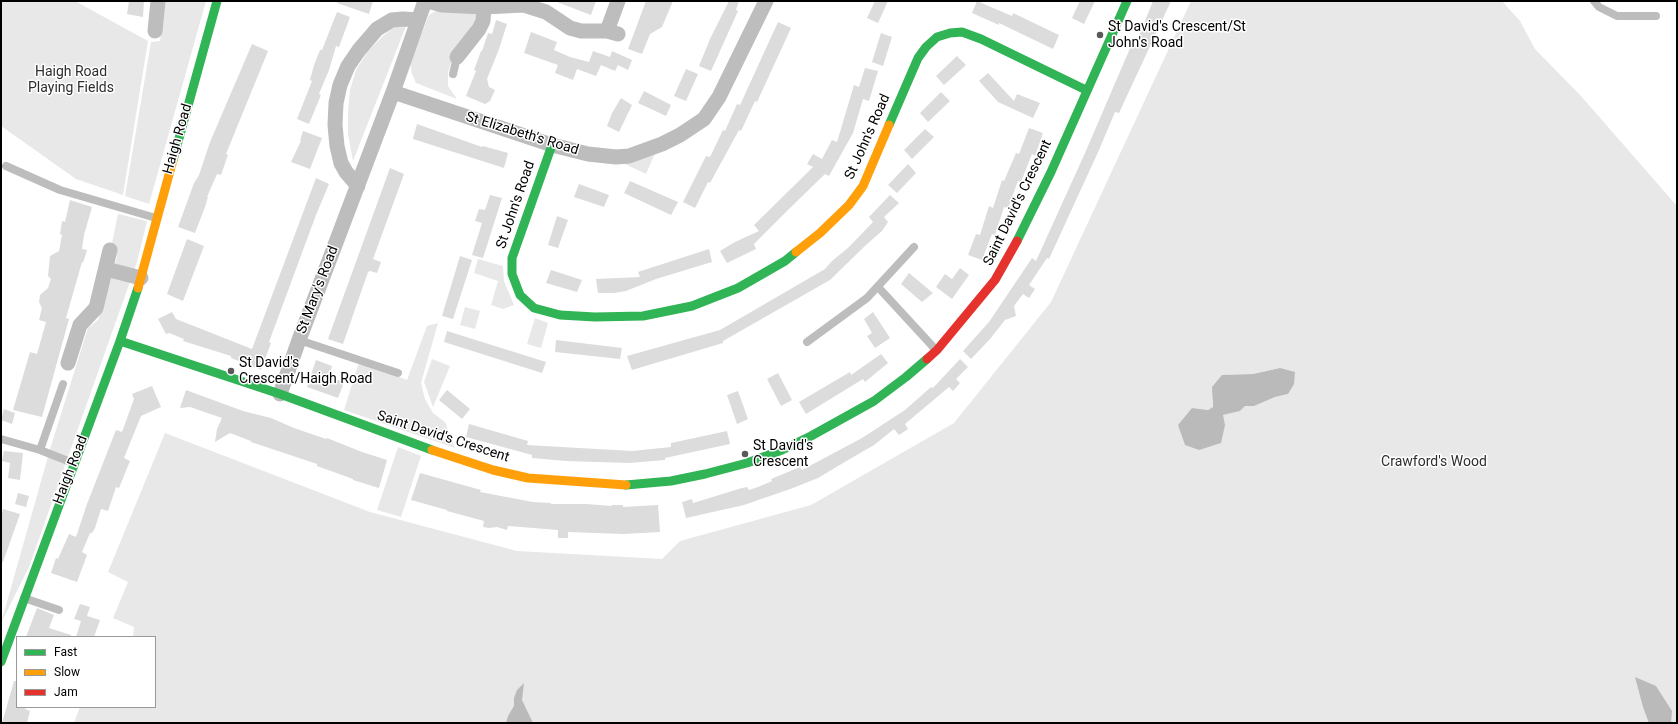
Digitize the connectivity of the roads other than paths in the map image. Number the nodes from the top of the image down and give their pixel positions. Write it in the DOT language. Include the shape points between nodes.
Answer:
graph roads {
  1 [pos="158,1"];
  2 [pos="217,1"];
  3 [pos="426,1"];
  4 [pos="618,1"];
  5 [pos="766,1"];
  6 [pos="1127,1"];
  7 [pos="1594,1"];
  8 [pos="484,7"];
  9 [pos="1656,16"];
  10 [pos="418,20"];
  11 [pos="155,31"];
  12 [pos="457,58"];
  13 [pos="453,74"];
  14 [pos="1086,90"];
  15 [pos="393,92"];
  16 [pos="552,145"];
  17 [pos="6,166"];
  18 [pos="358,186"];
  19 [pos="156,219"];
  20 [pos="914,247"];
  21 [pos="110,250"];
  22 [pos="106,269"];
  23 [pos="140,278"];
  24 [pos="878,287"];
  25 [pos="299,340"];
  26 [pos="120,341"];
  27 [pos="807,342"];
  28 [pos="936,350"];
  29 [pos="68,363"];
  30 [pos="398,373"];
  31 [pos="64,384"];
  32 [pos="280,394"];
  33 [pos="1,439"];
  34 [pos="40,450"];
  35 [pos="74,463"];
  36 [pos="24,598"];
  37 [pos="59,610"];
  38 [pos="4,642"];
  39 [pos="2,659"];
  1 -- 11 [label="street"];
  2 -- 19 [label="street, Haigh Road"];
  3 -- 8 [label="street" via="442,5"];
  3 -- 10 [label="street, St Mary's Road"];
  4 -- 8 [label="street" via="612,32 570,28 546,12 524,5"];
  5 -- 16 [label="street, St Elizabeth's Road" via="719,97 704,119 695,126 662,144 629,156 588,154"];
  6 -- 14 [label="street, Saint David's Crescent"];
  7 -- 9 [label="lane" via="1599,7 1617,16"];
  8 -- 12 [label="street" via="483,21 479,29"];
  10 -- 15 [label="street, St Mary's Road"];
  10 -- 18 [label="street" via="392,20 377,29 358,50 340,85 336,103 337,146 341,163"];
  12 -- 13 [label="lane"];
  14 -- 16 [label="street, St John's Road" via="962,32 937,37 918,58 863,186 849,205 820,233 785,261 738,288 692,306 644,316 560,315 534,308 520,295 512,274 512,258"];
  14 -- 28 [label="street, Saint David's Crescent" via="1051,172 1012,252 995,280"];
  15 -- 16 [label="street, St Elizabeth's Road"];
  15 -- 18 [label="street, St Mary's Road"];
  17 -- 19 [label="lane" via="60,190"];
  18 -- 25 [label="street, St Mary's Road"];
  19 -- 23 [label="street, Haigh Road"];
  20 -- 24 [label="lane"];
  21 -- 22 [label="street"];
  22 -- 23 [label="street"];
  22 -- 29 [label="street" via="96,308 80,325"];
  23 -- 26 [label="street, Haigh Road"];
  24 -- 27 [label="lane"];
  24 -- 28 [label="lane"];
  25 -- 30 [label="lane"];
  25 -- 32 [label="street, St Mary's Road"];
  26 -- 32 [label="street, Saint David's Crescent"];
  26 -- 35 [label="street, Haigh Road"];
  28 -- 32 [label="street, Saint David's Crescent" via="906,378 874,401 837,423 782,450 705,474 671,481 630,484 528,478 493,470 434,452"];
  31 -- 34 [label="lane"];
  33 -- 34 [label="lane"];
  34 -- 35 [label="lane"];
  35 -- 36 [label="street, Haigh Road"];
  36 -- 37 [label="lane"];
  36 -- 38 [label="street, Haigh Road"];
  38 -- 39 [label="street, Haigh Road"];
}
